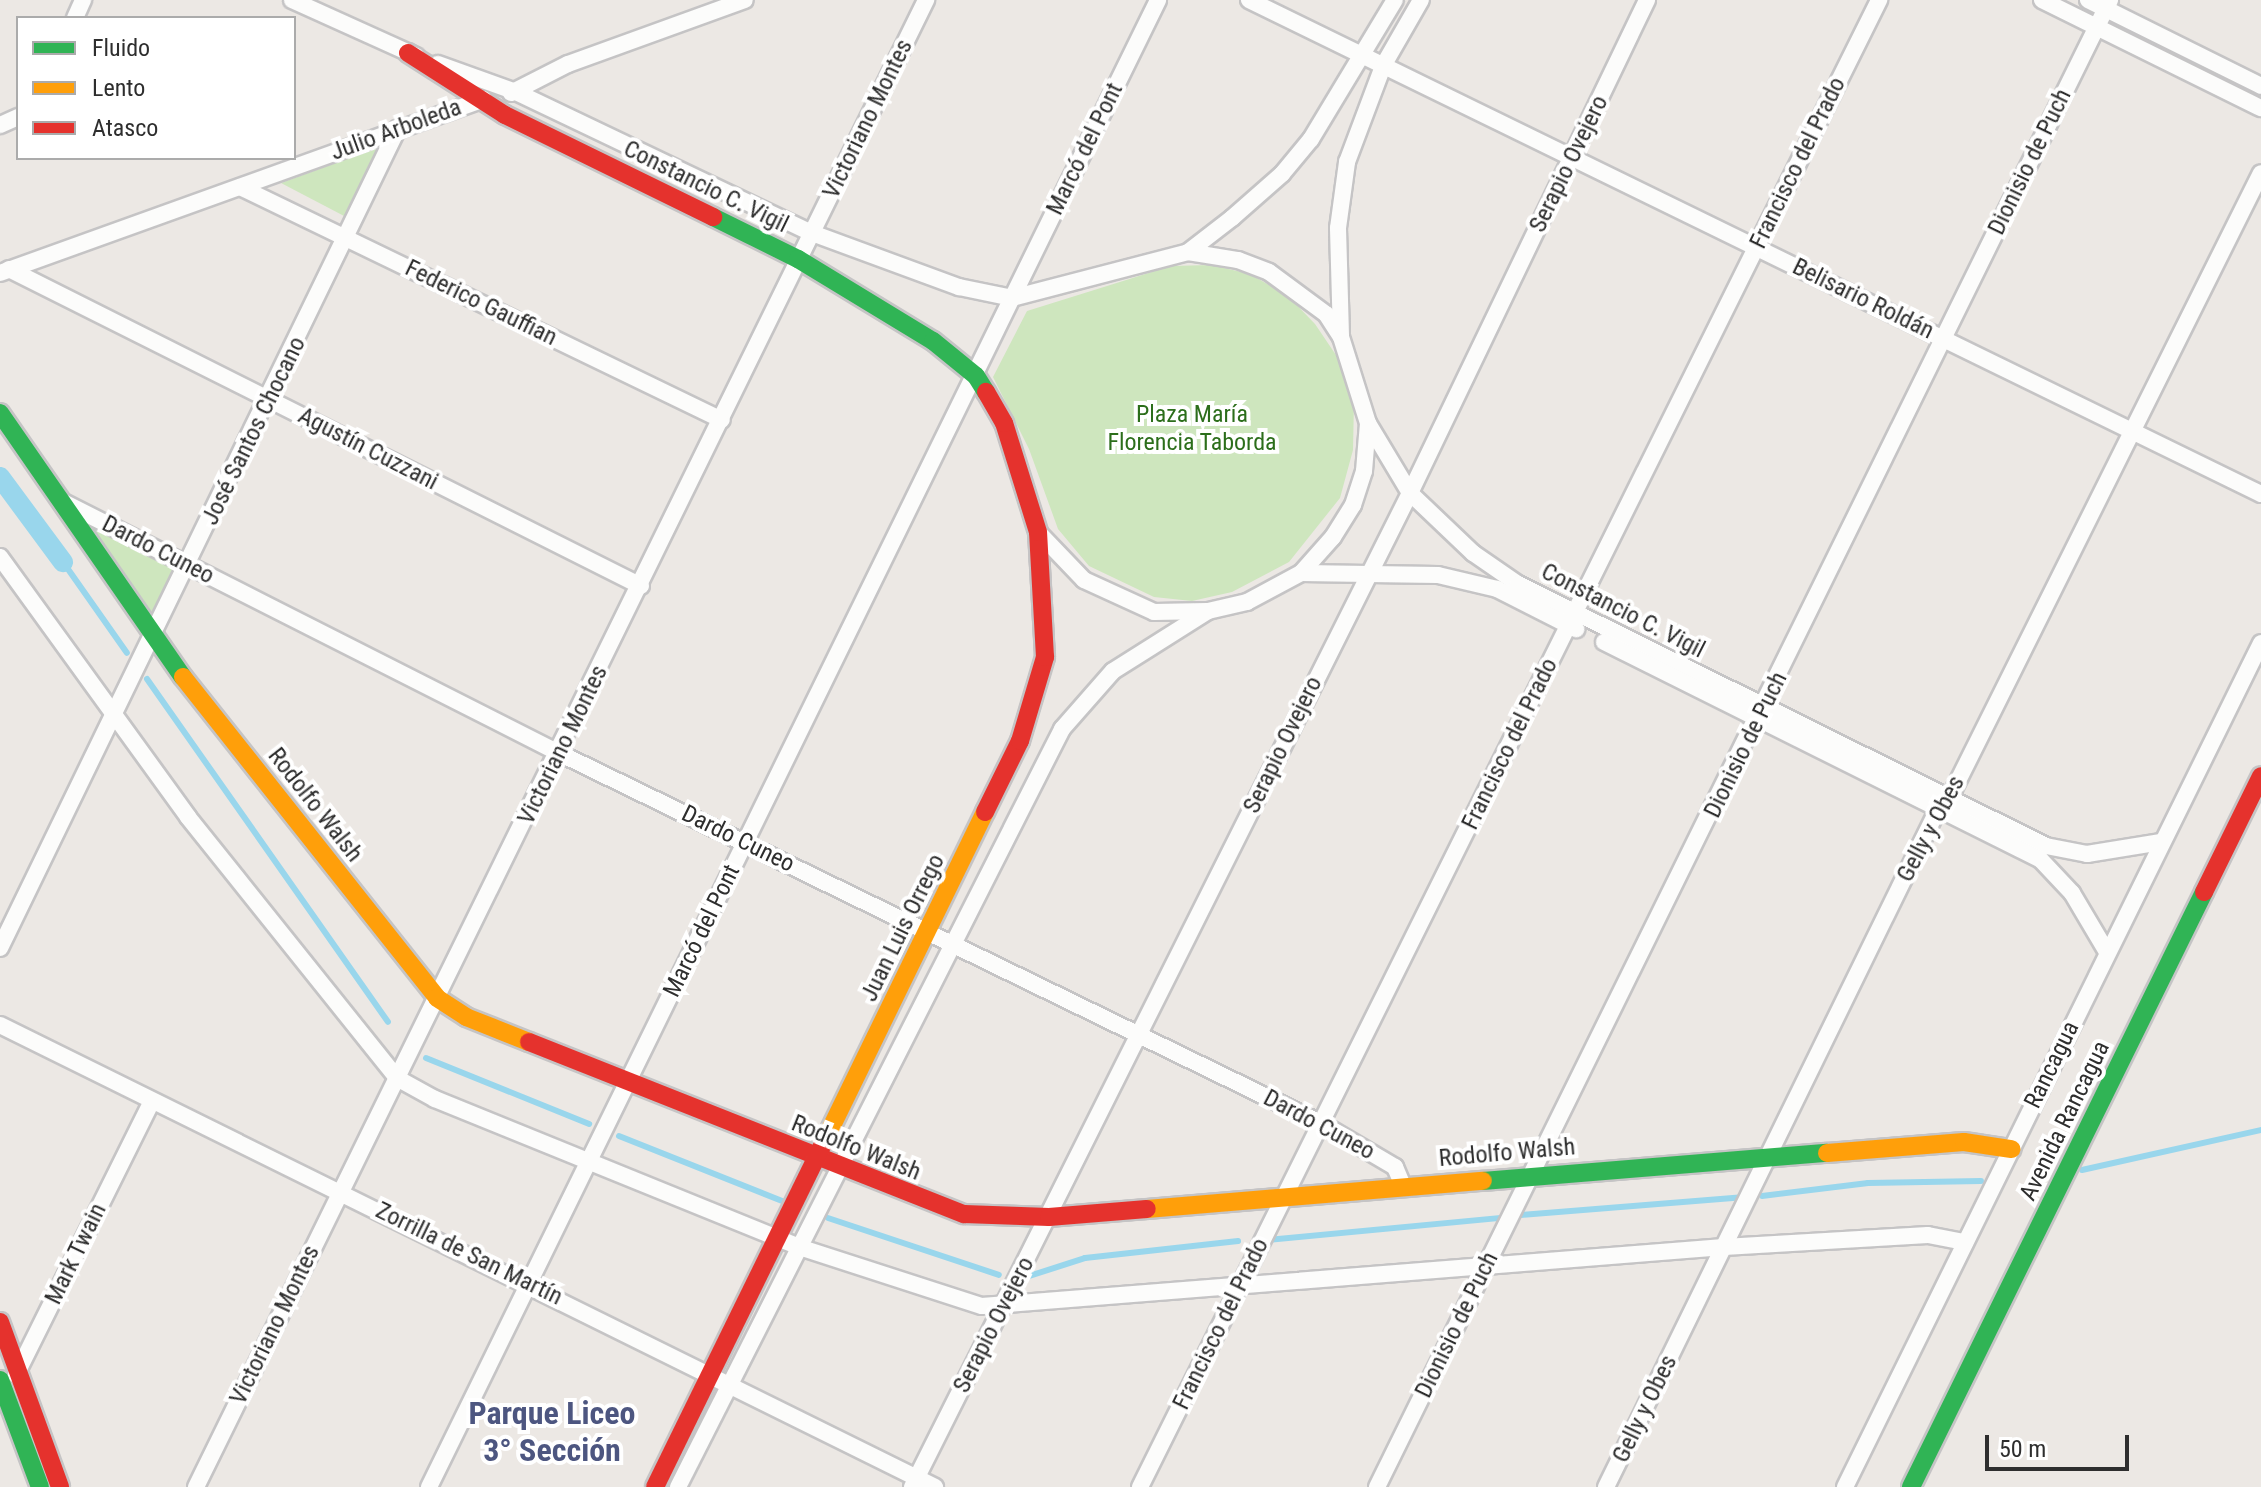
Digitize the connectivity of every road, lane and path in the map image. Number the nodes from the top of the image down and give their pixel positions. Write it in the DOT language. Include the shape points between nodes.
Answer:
graph roads {
  1 [pos="292,0"];
  2 [pos="745,0"];
  3 [pos="926,0"];
  4 [pos="1158,0"];
  5 [pos="1249,0"];
  6 [pos="1395,0"];
  7 [pos="1421,0"];
  8 [pos="1647,0"];
  9 [pos="1879,0"];
  10 [pos="2042,0"];
  11 [pos="2088,0"];
  12 [pos="2108,4"];
  13 [pos="2097,27"];
  14 [pos="408,53"];
  15 [pos="1362,56"];
  16 [pos="1383,66"];
  17 [pos="2261,86"];
  18 [pos="516,92"];
  19 [pos="479,100"];
  20 [pos="2261,108"];
  21 [pos="398,128"];
  22 [pos="1571,158"];
  23 [pos="2261,173"];
  24 [pos="240,187"];
  25 [pos="812,233"];
  26 [pos="348,238"];
  27 [pos="1757,246"];
  28 [pos="1188,252"];
  29 [pos="798,259"];
  30 [pos="5,271"];
  31 [pos="1012,298"];
  32 [pos="1341,337"];
  33 [pos="1944,339"];
  34 [pos="976,376"];
  35 [pos="268,399"];
  36 [pos="0,413"];
  37 [pos="722,420"];
  38 [pos="1368,423"];
  39 [pos="2133,431"];
  40 [pos="1410,493"];
  41 [pos="2261,494"];
  42 [pos="61,502"];
  43 [pos="1038,532"];
  44 [pos="0,557"];
  45 [pos="189,565"];
  46 [pos="1369,572"];
  47 [pos="1301,573"];
  48 [pos="641,586"];
  49 [pos="1208,611"];
  50 [pos="1571,620"];
  51 [pos="153,639"];
  52 [pos="2261,643"];
  53 [pos="1762,714"];
  54 [pos="116,717"];
  55 [pos="559,753"];
  56 [pos="2261,776"];
  57 [pos="1944,804"];
  58 [pos="746,842"];
  59 [pos="2161,842"];
  60 [pos="928,931"];
  61 [pos="954,942"];
  62 [pos="0,948"];
  63 [pos="2107,952"];
  64 [pos="437,998"];
  65 [pos="0,1025"];
  66 [pos="1139,1034"];
  67 [pos="397,1078"];
  68 [pos="629,1082"];
  69 [pos="152,1101"];
  70 [pos="1322,1124"];
  71 [pos="2011,1149"];
  72 [pos="1767,1157"];
  73 [pos="817,1159"];
  74 [pos="588,1162"];
  75 [pos="840,1168"];
  76 [pos="1533,1174"];
  77 [pos="1403,1186"];
  78 [pos="341,1191"];
  79 [pos="1284,1197"];
  80 [pos="1049,1217"];
  81 [pos="779,1239"];
  82 [pos="1965,1242"];
  83 [pos="799,1247"];
  84 [pos="1724,1247"];
  85 [pos="1487,1263"];
  86 [pos="528,1283"];
  87 [pos="1241,1284"];
  88 [pos="1002,1306"];
  89 [pos="0,1322"];
  90 [pos="18,1370"];
  91 [pos="713,1376"];
  92 [pos="731,1384"];
  93 [pos="2,1394"];
  94 [pos="915,1483"];
  95 [pos="664,1485"];
  96 [pos="40,1487"];
  97 [pos="60,1487"];
  98 [pos="196,1487"];
  99 [pos="429,1487"];
  100 [pos="935,1487"];
  101 [pos="1140,1487"];
  102 [pos="1377,1487"];
  103 [pos="1606,1487"];
  104 [pos="1845,1487"];
  105 [pos="1911,1487"];
  1 -- 14 [label="street, Constancio C. Vigil"];
  2 -- 18 [label="street, Julio Arboleda" via="568,64"];
  3 -- 25 [label="street, Victoriano Montes"];
  4 -- 31 [label="street, Marcó del Pont"];
  5 -- 15 [label="street, Belisario Roldán"];
  6 -- 15 [label="street"];
  7 -- 16 [label="street"];
  8 -- 22 [label="street, Serapio Ovejero"];
  9 -- 27 [label="street, Francisco del Prado"];
  10 -- 13 [label="street"];
  11 -- 12 [label="street"];
  12 -- 13 [label="street, Dionisio de Puch"];
  12 -- 17 [label="street"];
  13 -- 20 [label="street"];
  13 -- 33 [label="street, Dionisio de Puch"];
  14 -- 18 [label="street, Constancio C. Vigil"];
  14 -- 19 [label="street, Constancio C. Vigil"];
  15 -- 16 [label="street, Belisario Roldán"];
  15 -- 28 [label="street" via="1332,109 1282,174"];
  16 -- 22 [label="street, Belisario Roldán"];
  16 -- 32 [label="street" via="1340,194"];
  18 -- 19 [label="street, Julio Arboleda"];
  18 -- 25 [label="street, Constancio C. Vigil"];
  19 -- 21 [label="street, Julio Arboleda"];
  19 -- 29 [label="street, Constancio C. Vigil"];
  21 -- 24 [label="street, Julio Arboleda"];
  21 -- 26 [label="street, José Santos Chocano"];
  22 -- 27 [label="street, Belisario Roldán"];
  22 -- 40 [label="street, Serapio Ovejero"];
  23 -- 39 [label="street, Gelly y Obes"];
  24 -- 26 [label="street, Federico Gauffian"];
  24 -- 30 [label="street, Julio Arboleda"];
  25 -- 29 [label="street, Victoriano Montes"];
  25 -- 31 [label="street, Constancio C. Vigil" via="959,287"];
  26 -- 35 [label="street, José Santos Chocano"];
  26 -- 37 [label="street, Federico Gauffian"];
  27 -- 33 [label="street, Belisario Roldán"];
  27 -- 50 [label="street, Francisco del Prado"];
  28 -- 31 [label="street"];
  28 -- 32 [label="street, Constancio C. Vigil" via="1238,260 1269,272 1311,300"];
  29 -- 34 [label="street, Constancio C. Vigil" via="899,317"];
  29 -- 37 [label="street, Victoriano Montes"];
  30 -- 35 [label="street, Agustín Cuzzani"];
  31 -- 34 [label="street, Marcó del Pont"];
  32 -- 38 [label="street, Constancio C. Vigil"];
  33 -- 39 [label="street, Belisario Roldán"];
  33 -- 53 [label="street, Dionisio de Puch"];
  34 -- 43 [label="street, Juan Luis Orrego" via="1014,447"];
  34 -- 58 [label="street, Marcó del Pont"];
  35 -- 45 [label="street, José Santos Chocano"];
  35 -- 48 [label="street, Agustín Cuzzani"];
  36 -- 42 [label="street, Rodolfo Walsh"];
  37 -- 48 [label="street, Victoriano Montes"];
  38 -- 40 [label="street, Constancio C. Vigil"];
  38 -- 47 [label="street" via="1364,471 1353,505"];
  39 -- 41 [label="street, Belisario Roldán"];
  39 -- 57 [label="street, Gelly y Obes"];
  40 -- 46 [label="street, Serapio Ovejero"];
  40 -- 50 [label="street, Constancio C. Vigil" via="1473,553"];
  42 -- 45 [label="street, Dardo Cuneo"];
  42 -- 51 [label="street, Rodolfo Walsh"];
  43 -- 49 [label="street" via="1084,580 1118,598 1154,612"];
  43 -- 60 [label="street, Juan Luis Orrego" via="1047,624 1034,702"];
  44 -- 54 [label="street"];
  45 -- 51 [label="street, José Santos Chocano"];
  45 -- 55 [label="street, Dardo Cuneo"];
  46 -- 47 [label="street, Constancio C. Vigil"];
  46 -- 50 [label="street, Constancio C. Vigil" via="1438,575 1482,585"];
  46 -- 66 [label="street, Serapio Ovejero"];
  47 -- 49 [label="street" via="1247,602"];
  48 -- 55 [label="street, Victoriano Montes"];
  49 -- 61 [label="street, Juan Luis Orrego" via="1113,671 1081,701 1047,754"];
  50 -- 53 [label="street, Constancio C. Vigil"];
  50 -- 70 [label="street, Francisco del Prado"];
  51 -- 54 [label="street, José Santos Chocano"];
  51 -- 64 [label="street, Rodolfo Walsh"];
  52 -- 59 [label="street, Rancagua"];
  53 -- 57 [label="street, Constancio C. Vigil"];
  53 -- 76 [label="street, Dionisio de Puch"];
  54 -- 62 [label="street, José Santos Chocano"];
  54 -- 67 [label="street" via="207,841"];
  55 -- 58 [label="street, Dardo Cuneo"];
  55 -- 64 [label="street, Victoriano Montes"];
  56 -- 105 [label="street, Avenida Rancagua"];
  57 -- 59 [label="street, Constancio C. Vigil" via="2064,852 2087,854"];
  57 -- 63 [label="street, Constancio C. Vigil" via="2040,859 2072,893"];
  57 -- 72 [label="street, Gelly y Obes"];
  58 -- 60 [label="street, Dardo Cuneo"];
  58 -- 68 [label="street, Marcó del Pont"];
  59 -- 63 [label="street, Rancagua"];
  60 -- 61 [label="street, Dardo Cuneo"];
  60 -- 73 [label="street, Juan Luis Orrego"];
  61 -- 66 [label="street, Dardo Cuneo"];
  61 -- 75 [label="street, Juan Luis Orrego"];
  63 -- 71 [label="street, Rancagua"];
  64 -- 67 [label="street, Victoriano Montes"];
  64 -- 68 [label="street, Rodolfo Walsh" via="466,1017"];
  65 -- 69 [label="street, Zorrilla de San Martín"];
  66 -- 70 [label="street, Dardo Cuneo"];
  66 -- 80 [label="street, Serapio Ovejero"];
  67 -- 74 [label="street"];
  67 -- 78 [label="street, Victoriano Montes"];
  68 -- 73 [label="street, Rodolfo Walsh"];
  68 -- 74 [label="street, Marcó del Pont"];
  69 -- 78 [label="street, Zorrilla de San Martín"];
  69 -- 90 [label="street, Mark Twain"];
  70 -- 77 [label="street, Dardo Cuneo" via="1395,1167"];
  70 -- 79 [label="street, Francisco del Prado"];
  71 -- 72 [label="street, Rodolfo Walsh" via="1964,1142"];
  71 -- 82 [label="street, Rancagua"];
  72 -- 76 [label="street, Rodolfo Walsh"];
  72 -- 84 [label="street, Gelly y Obes"];
  73 -- 75 [label="street, Rodolfo Walsh"];
  73 -- 81 [label="street, Juan Luis Orrego"];
  74 -- 81 [label="street"];
  74 -- 86 [label="street, Marcó del Pont"];
  75 -- 80 [label="street, Rodolfo Walsh" via="964,1214"];
  75 -- 83 [label="street, Juan Luis Orrego"];
  76 -- 77 [label="street, Rodolfo Walsh"];
  76 -- 85 [label="street, Dionisio de Puch"];
  77 -- 79 [label="street, Rodolfo Walsh"];
  78 -- 86 [label="street, Zorrilla de San Martín"];
  78 -- 98 [label="street, Victoriano Montes"];
  79 -- 80 [label="street, Rodolfo Walsh"];
  79 -- 87 [label="street, Francisco del Prado"];
  80 -- 88 [label="street, Serapio Ovejero"];
  81 -- 83 [label="street"];
  81 -- 91 [label="street, Juan Luis Orrego"];
  82 -- 84 [label="street" via="1928,1235"];
  82 -- 104 [label="street, Rancagua"];
  83 -- 88 [label="street" via="964,1303"];
  83 -- 92 [label="street, Juan Luis Orrego"];
  84 -- 85 [label="street"];
  84 -- 103 [label="street, Gelly y Obes"];
  85 -- 87 [label="street"];
  85 -- 102 [label="street, Dionisio de Puch"];
  86 -- 91 [label="street, Zorrilla de San Martín"];
  86 -- 99 [label="street, Marcó del Pont"];
  87 -- 88 [label="street"];
  87 -- 101 [label="street, Francisco del Prado"];
  88 -- 94 [label="street, Serapio Ovejero"];
  89 -- 90 [label="street"];
  90 -- 93 [label="street, Mark Twain"];
  90 -- 97 [label="street"];
  91 -- 92 [label="street, Zorrilla de San Martín"];
  91 -- 95 [label="street, Juan Luis Orrego"];
  92 -- 94 [label="street, Zorrilla de San Martín"];
  92 -- 95 [label="street, Juan Luis Orrego"];
  93 -- 96 [label="street"];
  94 -- 100 [label="street, Zorrilla de San Martín"];
}
